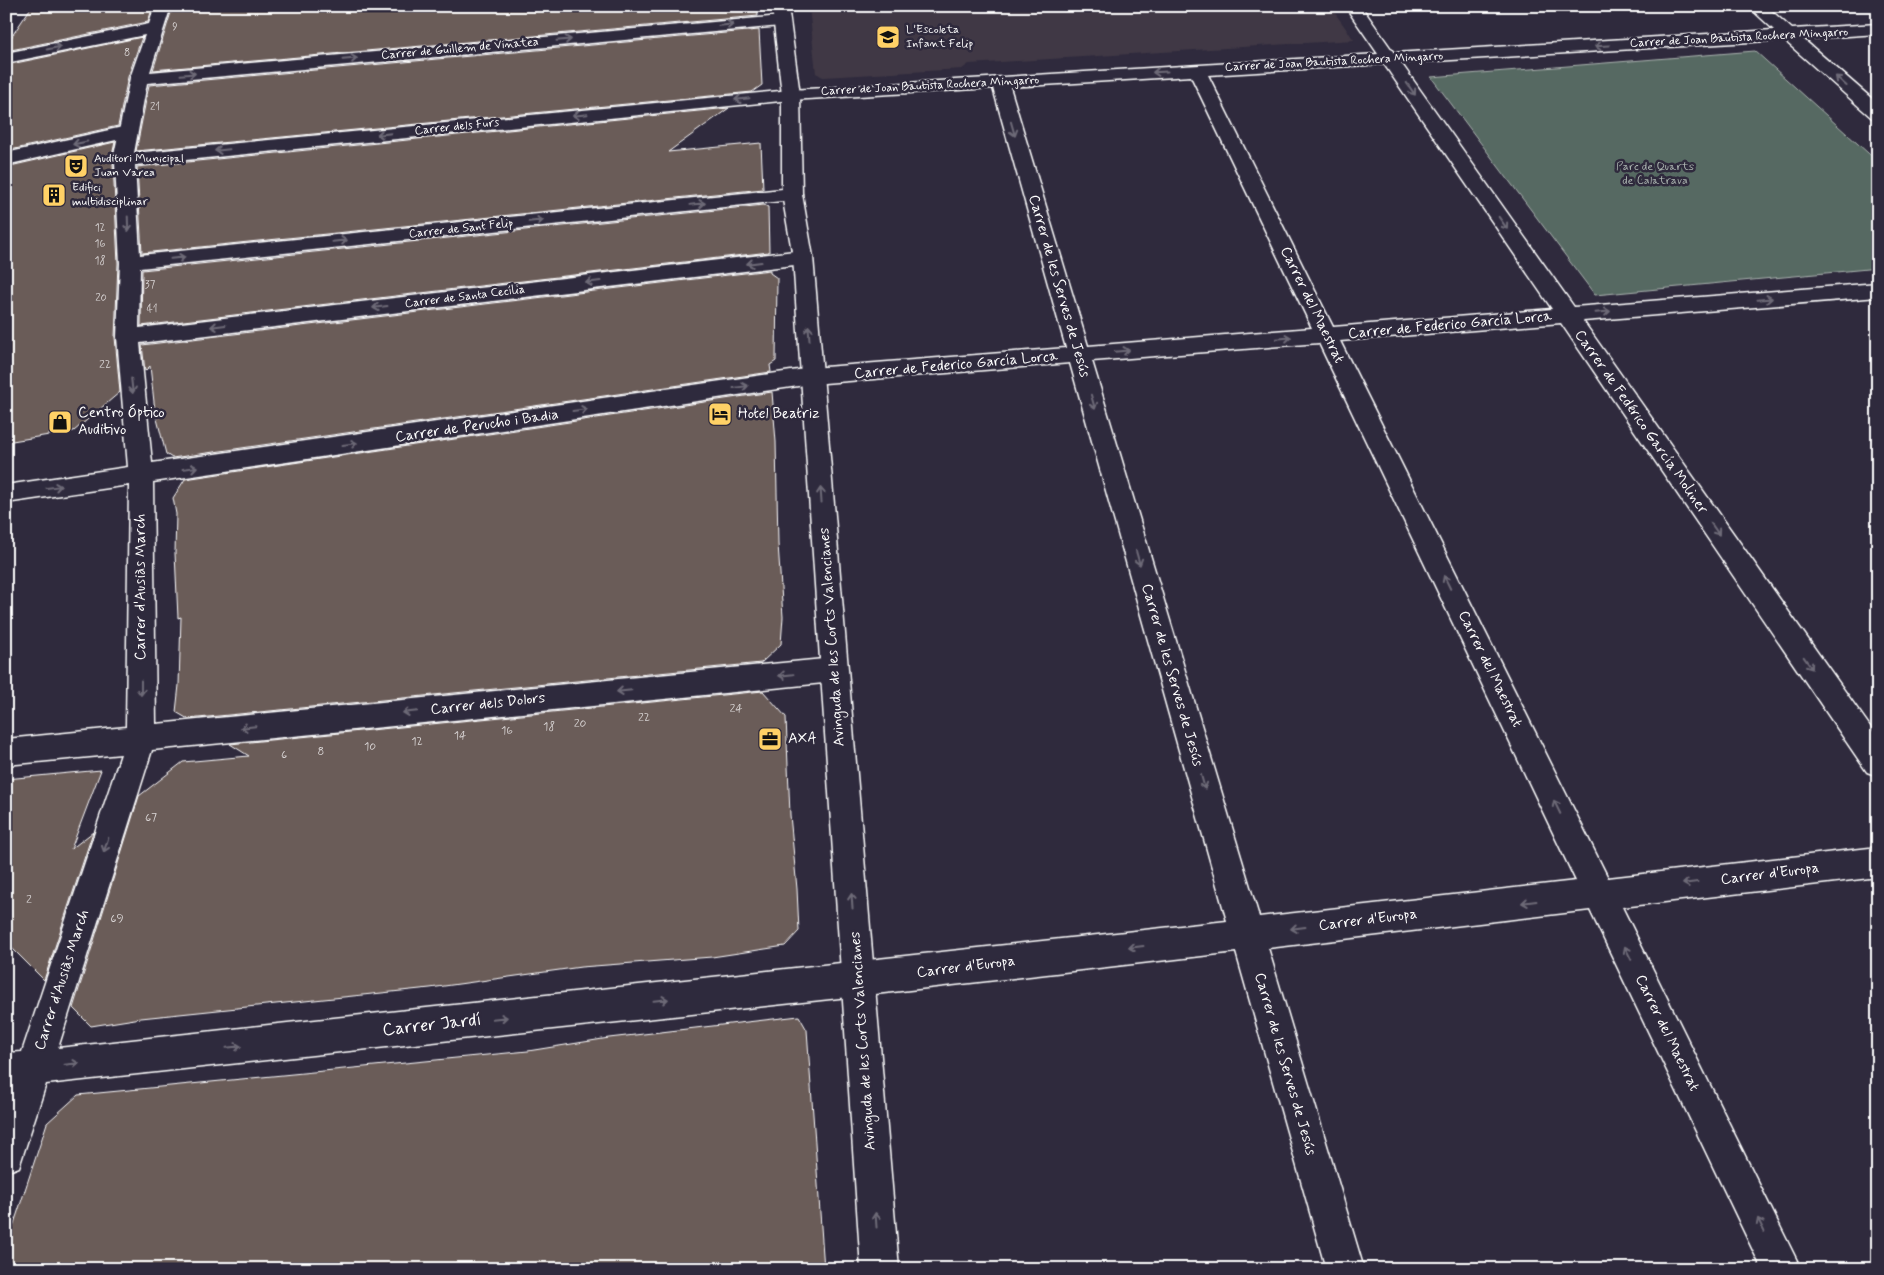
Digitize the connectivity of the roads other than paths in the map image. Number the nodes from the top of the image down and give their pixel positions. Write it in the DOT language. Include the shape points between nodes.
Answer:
graph roads {
  1 [pos="1353,6"];
  2 [pos="1756,6"];
  3 [pos="161,12"];
  4 [pos="781,13"];
  5 [pos="1878,29"];
  6 [pos="1788,34"];
  7 [pos="6,58"];
  8 [pos="1389,59"];
  9 [pos="1197,70"];
  10 [pos="140,78"];
  11 [pos="1000,82"];
  12 [pos="791,95"];
  13 [pos="1878,114"];
  14 [pos="127,132"];
  15 [pos="6,159"];
  16 [pos="123,160"];
  17 [pos="792,194"];
  18 [pos="803,257"];
  19 [pos="130,263"];
  20 [pos="1878,290"];
  21 [pos="1567,315"];
  22 [pos="1326,335"];
  23 [pos="128,337"];
  24 [pos="1079,355"];
  25 [pos="812,376"];
  26 [pos="141,475"];
  27 [pos="6,494"];
  28 [pos="834,670"];
  29 [pos="141,738"];
  30 [pos="6,752"];
  31 [pos="1878,763"];
  32 [pos="1878,862"];
  33 [pos="1599,894"];
  34 [pos="1248,934"];
  35 [pos="858,979"];
  36 [pos="20,1070"];
  37 [pos="6,1154"];
  38 [pos="880,1269"];
  39 [pos="1345,1269"];
  40 [pos="1782,1269"];
  1 -- 8 [label="street, Carrer de Fedérico García Moliner"];
  2 -- 6 [label="street"];
  7 -- 3 [label="street, one-way"];
  3 -- 10 [label="street, Carrer d'Ausiàs March"];
  10 -- 4 [label="street, Carrer de Guillem de Vinatea, one-way"];
  4 -- 12 [label="street, Avinguda de les Corts Valencianes"];
  5 -- 6 [label="street, Carrer de Joan Bautista Rochera Mingarro"];
  6 -- 8 [label="street, Carrer de Joan Bautista Rochera Mingarro, one-way"];
  13 -- 6 [label="street, one-way"];
  8 -- 9 [label="street, Carrer de Joan Bautista Rochera Mingarro"];
  8 -- 21 [label="street, Carrer de Fedérico García Moliner, one-way"];
  9 -- 11 [label="street, Carrer de Joan Bautista Rochera Mingarro, one-way"];
  9 -- 22 [label="street, Carrer del Maestrat"];
  10 -- 14 [label="street, Carrer d'Ausiàs March"];
  11 -- 12 [label="street, Carrer de Joan Bautista Rochera Mingarro"];
  11 -- 24 [label="street, Carrer de les Serves de Jesús, one-way"];
  12 -- 16 [label="street, Carrer dels Furs, one-way"];
  12 -- 17 [label="street, Avinguda de les Corts Valencianes"];
  14 -- 15 [label="street, one-way"];
  14 -- 16 [label="street, Carrer d'Ausiàs March"];
  16 -- 19 [label="street, Carrer d'Ausiàs March, one-way" via="126,164"];
  17 -- 18 [label="street, Avinguda de les Corts Valencianes"];
  19 -- 17 [label="street, Carrer de Sant Felip, one-way"];
  18 -- 23 [label="street, Carrer de Santa Cecília, one-way"];
  25 -- 18 [label="street, Avinguda de les Corts Valencianes, one-way"];
  19 -- 23 [label="street, Carrer d'Ausiàs March"];
  21 -- 20 [label="street, Carrer de Federico García Lorca, one-way"];
  21 -- 22 [label="street, Carrer de Federico García Lorca"];
  21 -- 31 [label="street, Carrer de Fedérico García Moliner, one-way"];
  24 -- 22 [label="street, Carrer de Federico García Lorca, one-way"];
  33 -- 22 [label="street, Carrer del Maestrat, one-way"];
  23 -- 26 [label="street, Carrer d'Ausiàs March, one-way"];
  24 -- 25 [label="street, Carrer de Federico García Lorca"];
  24 -- 34 [label="street, Carrer de les Serves de Jesús, one-way"];
  26 -- 25 [label="street, Carrer de Perucho i Badia, one-way"];
  28 -- 25 [label="street, Avinguda de les Corts Valencianes, one-way"];
  27 -- 26 [label="street, Carrer de Perucho i Badia, one-way"];
  26 -- 29 [label="street, Carrer d'Ausiàs March, one-way"];
  28 -- 29 [label="street, Carrer dels Dolors, one-way"];
  35 -- 28 [label="street, Avinguda de les Corts Valencianes, one-way"];
  29 -- 30 [label="street, Carrer dels Dolors"];
  29 -- 36 [label="street, Carrer d'Ausiàs March, one-way"];
  32 -- 33 [label="street, Carrer d'Europa, one-way"];
  33 -- 34 [label="street, Carrer d'Europa, one-way"];
  40 -- 33 [label="street, Carrer del Maestrat, one-way"];
  34 -- 35 [label="street, Carrer d'Europa, one-way"];
  34 -- 39 [label="street, Carrer de les Serves de Jesús"];
  36 -- 35 [label="street, Carrer Jardí, one-way"];
  38 -- 35 [label="street, Avinguda de les Corts Valencianes, one-way"];
  36 -- 37 [label="street, Carrer d'Ausiàs March"];
}
